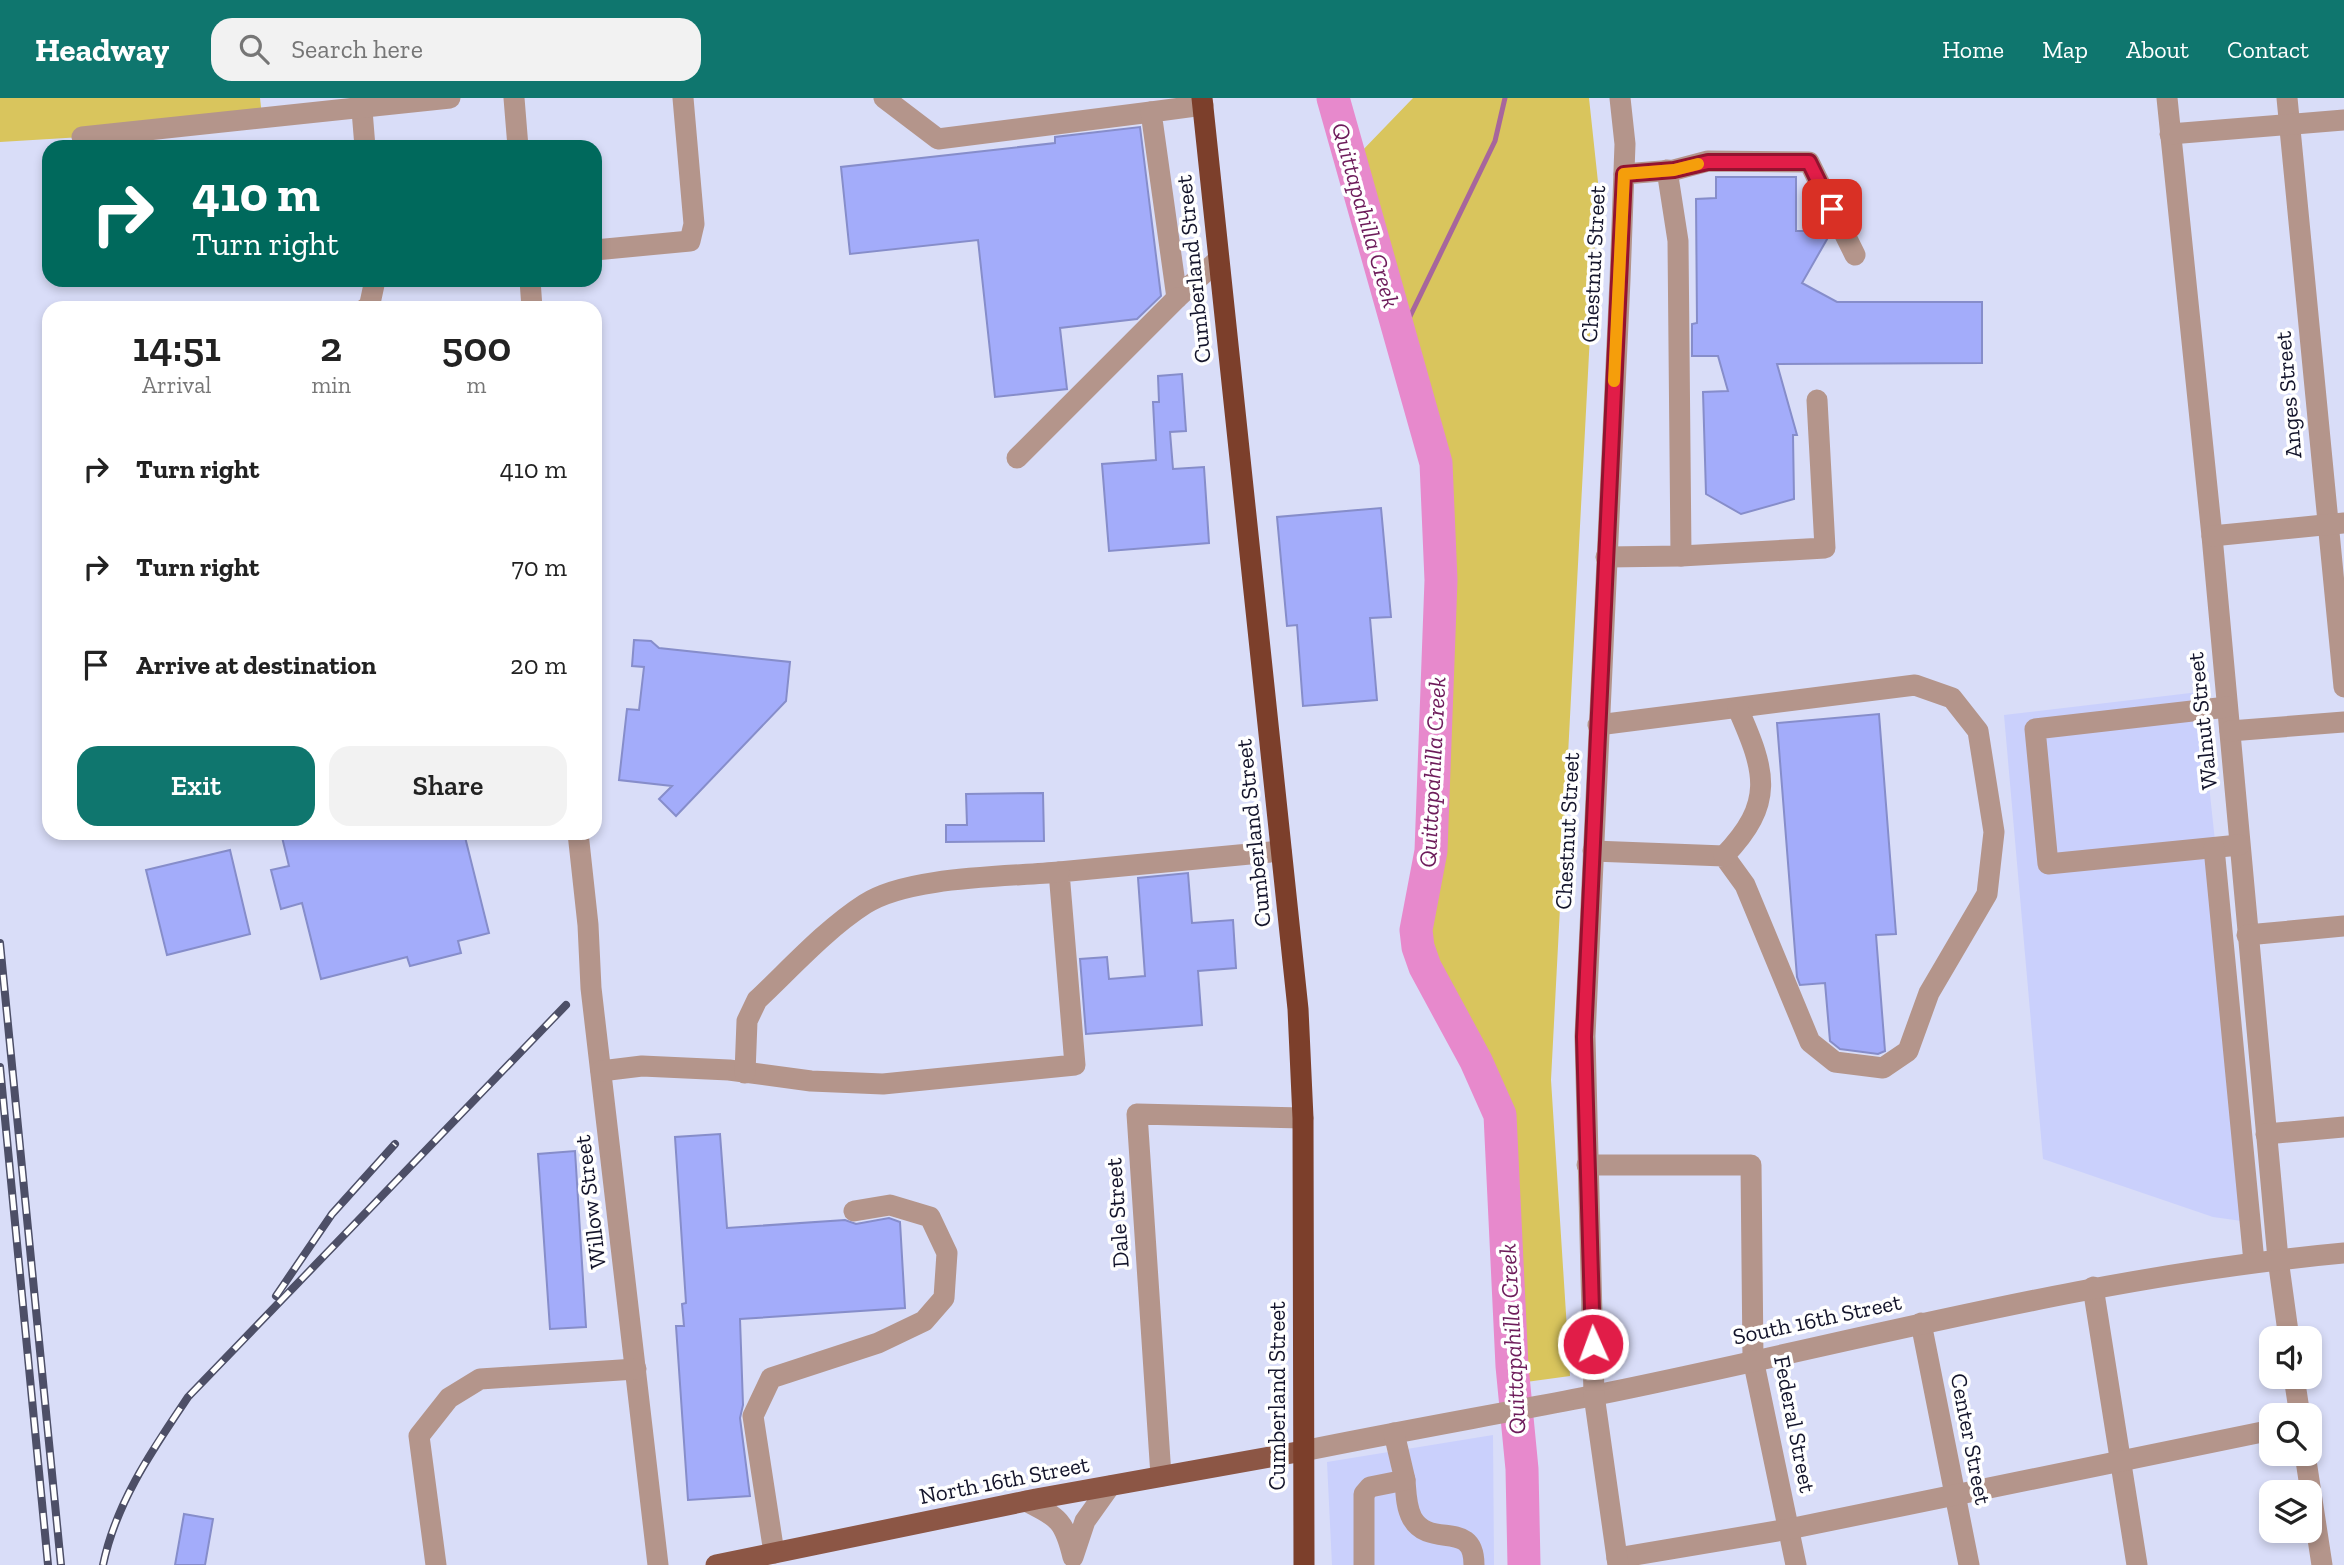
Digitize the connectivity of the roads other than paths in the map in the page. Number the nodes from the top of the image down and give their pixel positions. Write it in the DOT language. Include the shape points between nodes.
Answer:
graph roads {
  1 [pos="450,98"];
  2 [pos="514,98"];
  3 [pos="683,98"];
  4 [pos="884,98"];
  5 [pos="1620,98"];
  6 [pos="2167,98"];
  7 [pos="2287,98"];
  8 [pos="1203,101"];
  9 [pos="361,102"];
  10 [pos="1151,112"];
  11 [pos="2344,120"];
  12 [pos="2289,124"];
  13 [pos="2170,134"];
  14 [pos="82,137"];
  15 [pos="365,140"];
  16 [pos="517,140"];
  17 [pos="1667,170"];
  18 [pos="1624,174"];
  19 [pos="602,249"];
  20 [pos="1855,255"];
  21 [pos="1218,260"];
  22 [pos="1177,298"];
  23 [pos="1817,400"];
  24 [pos="1017,458"];
  25 [pos="2335,524"];
  26 [pos="2212,536"];
  27 [pos="1681,556"];
  28 [pos="1606,557"];
  29 [pos="2344,687"];
  30 [pos="2227,707"];
  31 [pos="1738,709"];
  32 [pos="2344,722"];
  33 [pos="1598,725"];
  34 [pos="2230,732"];
  35 [pos="579,840"];
  36 [pos="2239,845"];
  37 [pos="2214,848"];
  38 [pos="1281,851"];
  39 [pos="1593,851"];
  40 [pos="1724,856"];
  41 [pos="1059,872"];
  42 [pos="2344,926"];
  43 [pos="2247,935"];
  44 [pos="601,1071"];
  45 [pos="746,1073"];
  46 [pos="1303,1118"];
  47 [pos="2344,1127"];
  48 [pos="2266,1134"];
  49 [pos="1587,1165"];
  50 [pos="854,1211"];
  51 [pos="2344,1253"];
  52 [pos="2278,1259"];
  53 [pos="2254,1262"];
  54 [pos="2093,1287"];
  55 [pos="1921,1323"];
  56 [pos="2287,1326"];
  57 [pos="1753,1359"];
  58 [pos="635,1369"];
  59 [pos="1594,1395"];
  60 [pos="1394,1433"];
  61 [pos="2259,1433"];
  62 [pos="1303,1451"];
  63 [pos="2120,1460"];
  64 [pos="2307,1466"];
  65 [pos="1161,1476"];
  66 [pos="1405,1480"];
  67 [pos="1110,1486"];
  68 [pos="1955,1494"];
  69 [pos="1026,1501"];
  70 [pos="1789,1529"];
  71 [pos="774,1553"];
  72 [pos="1072,1561"];
  73 [pos="1617,1562"];
  74 [pos="436,1565"];
  75 [pos="658,1565"];
  76 [pos="716,1565"];
  77 [pos="1304,1565"];
  78 [pos="1364,1565"];
  79 [pos="1474,1565"];
  80 [pos="1796,1565"];
  81 [pos="1969,1565"];
  82 [pos="2137,1565"];
  83 [pos="2322,1565"];
  1 -- 9 [label="street"];
  2 -- 16 [label="street"];
  3 -- 19 [label="street" via="694,225 691,241"];
  4 -- 10 [label="street" via="938,139"];
  5 -- 18 [label="street, Chestnut Street"];
  6 -- 13 [label="street, Walnut Street"];
  7 -- 12 [label="street, Anges Street"];
  8 -- 10 [label="street"];
  8 -- 21 [label="highway, Cumberland Street"];
  9 -- 14 [label="street"];
  9 -- 15 [label="street"];
  10 -- 22 [label="street"];
  11 -- 12 [label="street"];
  12 -- 13 [label="street"];
  12 -- 25 [label="street, Anges Street"];
  13 -- 26 [label="street, Walnut Street"];
  17 -- 18 [label="street"];
  17 -- 20 [label="street" via="1708,162 1809,162"];
  17 -- 27 [label="street" via="1678,241"];
  18 -- 28 [label="street, Chestnut Street"];
  21 -- 22 [label="street"];
  21 -- 38 [label="highway, Cumberland Street"];
  22 -- 24 [label="street"];
  23 -- 27 [label="street" via="1825,548"];
  25 -- 26 [label="street"];
  25 -- 29 [label="street, Anges Street"];
  26 -- 30 [label="street, Walnut Street"];
  27 -- 28 [label="street"];
  28 -- 33 [label="street, Chestnut Street"];
  30 -- 34 [label="street, Walnut Street"];
  30 -- 37 [label="street" via="2035,729 2048,864"];
  31 -- 33 [label="street"];
  31 -- 40 [label="street" via="1759,757 1760,799 1748,831"];
  31 -- 40 [label="street" via="1915,685 1952,698 1978,731 1994,832 1987,894 1929,993 1908,1051 1883,1068 1835,1062 1810,1042 1745,885"];
  32 -- 34 [label="street"];
  33 -- 39 [label="street, Chestnut Street"];
  34 -- 36 [label="street, Walnut Street"];
  35 -- 44 [label="street, Willow Street"];
  36 -- 37 [label="street"];
  36 -- 43 [label="street, Walnut Street"];
  37 -- 53 [label="street"];
  38 -- 41 [label="street"];
  38 -- 46 [label="highway, Cumberland Street" via="1298,1009"];
  39 -- 40 [label="street"];
  39 -- 49 [label="street, Chestnut Street" via="1584,1037"];
  41 -- 45 [label="street" via="916,886 865,904 757,1000 744,1035"];
  41 -- 45 [label="street" via="1075,1065 883,1084"];
  42 -- 43 [label="street"];
  43 -- 48 [label="street, Walnut Street"];
  44 -- 45 [label="street" via="642,1066"];
  44 -- 58 [label="street, Willow Street"];
  46 -- 62 [label="highway, Cumberland Street"];
  46 -- 65 [label="street, Dale Street" via="1137,1114"];
  47 -- 48 [label="street"];
  48 -- 52 [label="street, Walnut Street"];
  49 -- 57 [label="street, Federal Street" via="1751,1165"];
  49 -- 59 [label="street, Chestnut Street"];
  50 -- 71 [label="street" via="890,1205 930,1217 947,1253 944,1298 924,1321 878,1343 771,1378 753,1416"];
  51 -- 52 [label="street, South 16th Street"];
  52 -- 53 [label="street, South 16th Street"];
  52 -- 56 [label="street, Walnut Street"];
  53 -- 54 [label="street, South 16th Street"];
  54 -- 55 [label="street, South 16th Street"];
  54 -- 63 [label="street"];
  55 -- 57 [label="street, South 16th Street"];
  55 -- 68 [label="street, Center Street"];
  57 -- 59 [label="street, South 16th Street"];
  57 -- 70 [label="street, Federal Street"];
  58 -- 74 [label="street" via="480,1380 449,1398 419,1436"];
  58 -- 75 [label="street, Willow Street"];
  59 -- 60 [label="street, South 16th Street"];
  59 -- 73 [label="street, Chestnut Street"];
  60 -- 62 [label="street, South 16th Street"];
  60 -- 66 [label="street"];
  61 -- 63 [label="street"];
  62 -- 65 [label="main road, North 16th Street"];
  62 -- 77 [label="highway, Cumberland Street"];
  63 -- 68 [label="street"];
  63 -- 82 [label="street"];
  64 -- 83 [label="street"];
  65 -- 67 [label="main road, North 16th Street"];
  66 -- 78 [label="street" via="1370,1487 1364,1494"];
  66 -- 79 [label="street" via="1413,1519 1435,1535 1463,1537 1469,1542"];
  67 -- 69 [label="main road, North 16th Street"];
  67 -- 72 [label="street" via="1085,1521"];
  68 -- 70 [label="street"];
  68 -- 81 [label="street, Center Street"];
  69 -- 71 [label="main road, North 16th Street"];
  69 -- 72 [label="street" via="1064,1525"];
  70 -- 73 [label="street"];
  70 -- 80 [label="street, Federal Street"];
  71 -- 76 [label="main road, North 16th Street"];
}
